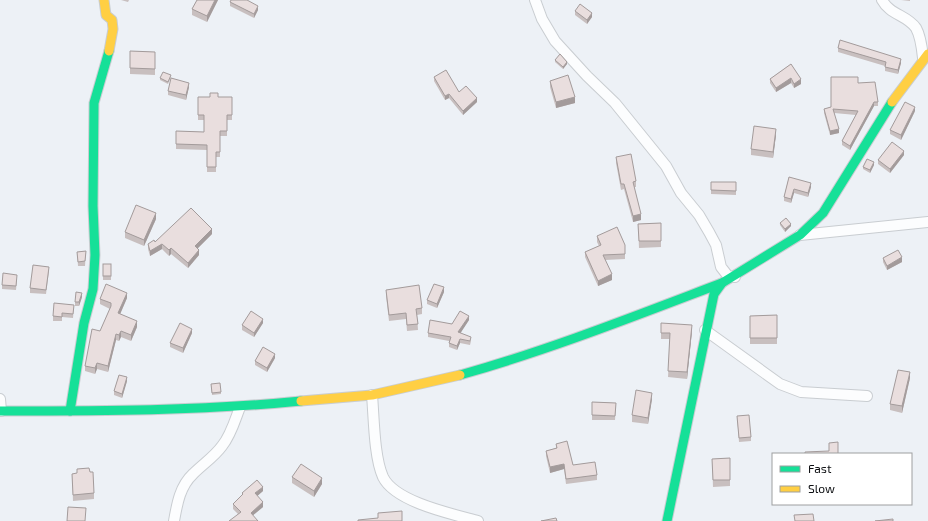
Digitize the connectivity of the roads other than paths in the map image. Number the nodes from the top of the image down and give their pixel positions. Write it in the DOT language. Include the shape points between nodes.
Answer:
graph roads {
  1 [pos="104,0"];
  2 [pos="534,0"];
  3 [pos="882,0"];
  4 [pos="926,56"];
  5 [pos="928,222"];
  6 [pos="800,235"];
  7 [pos="734,277"];
  8 [pos="722,283"];
  9 [pos="705,330"];
  10 [pos="372,395"];
  11 [pos="867,396"];
  12 [pos="0,399"];
  13 [pos="240,407"];
  14 [pos="1,411"];
  15 [pos="70,412"];
  16 [pos="174,521"];
  17 [pos="478,521"];
  18 [pos="667,521"];
  1 -- 15 [label="street" via="106,15 112,20 113,29 94,103 93,289 84,322"];
  2 -- 7 [label="street" via="555,41 615,103 666,166 681,193 709,232 716,245 723,271"];
  3 -- 4 [label="street" via="886,7 915,27"];
  4 -- 6 [label="street" via="898,92 822,213"];
  5 -- 6 [label="street"];
  6 -- 7 [label="street"];
  7 -- 8 [label="street"];
  8 -- 9 [label="street" via="714,294"];
  8 -- 10 [label="street" via="512,360 442,380"];
  9 -- 11 [label="street" via="780,384 801,392"];
  9 -- 18 [label="street"];
  10 -- 13 [label="street"];
  10 -- 17 [label="street" via="378,457 384,478 401,495 422,505"];
  12 -- 14 [label="street"];
  13 -- 15 [label="street"];
  13 -- 16 [label="street" via="229,437 222,447 192,474 184,485"];
  14 -- 15 [label="street"];
}
